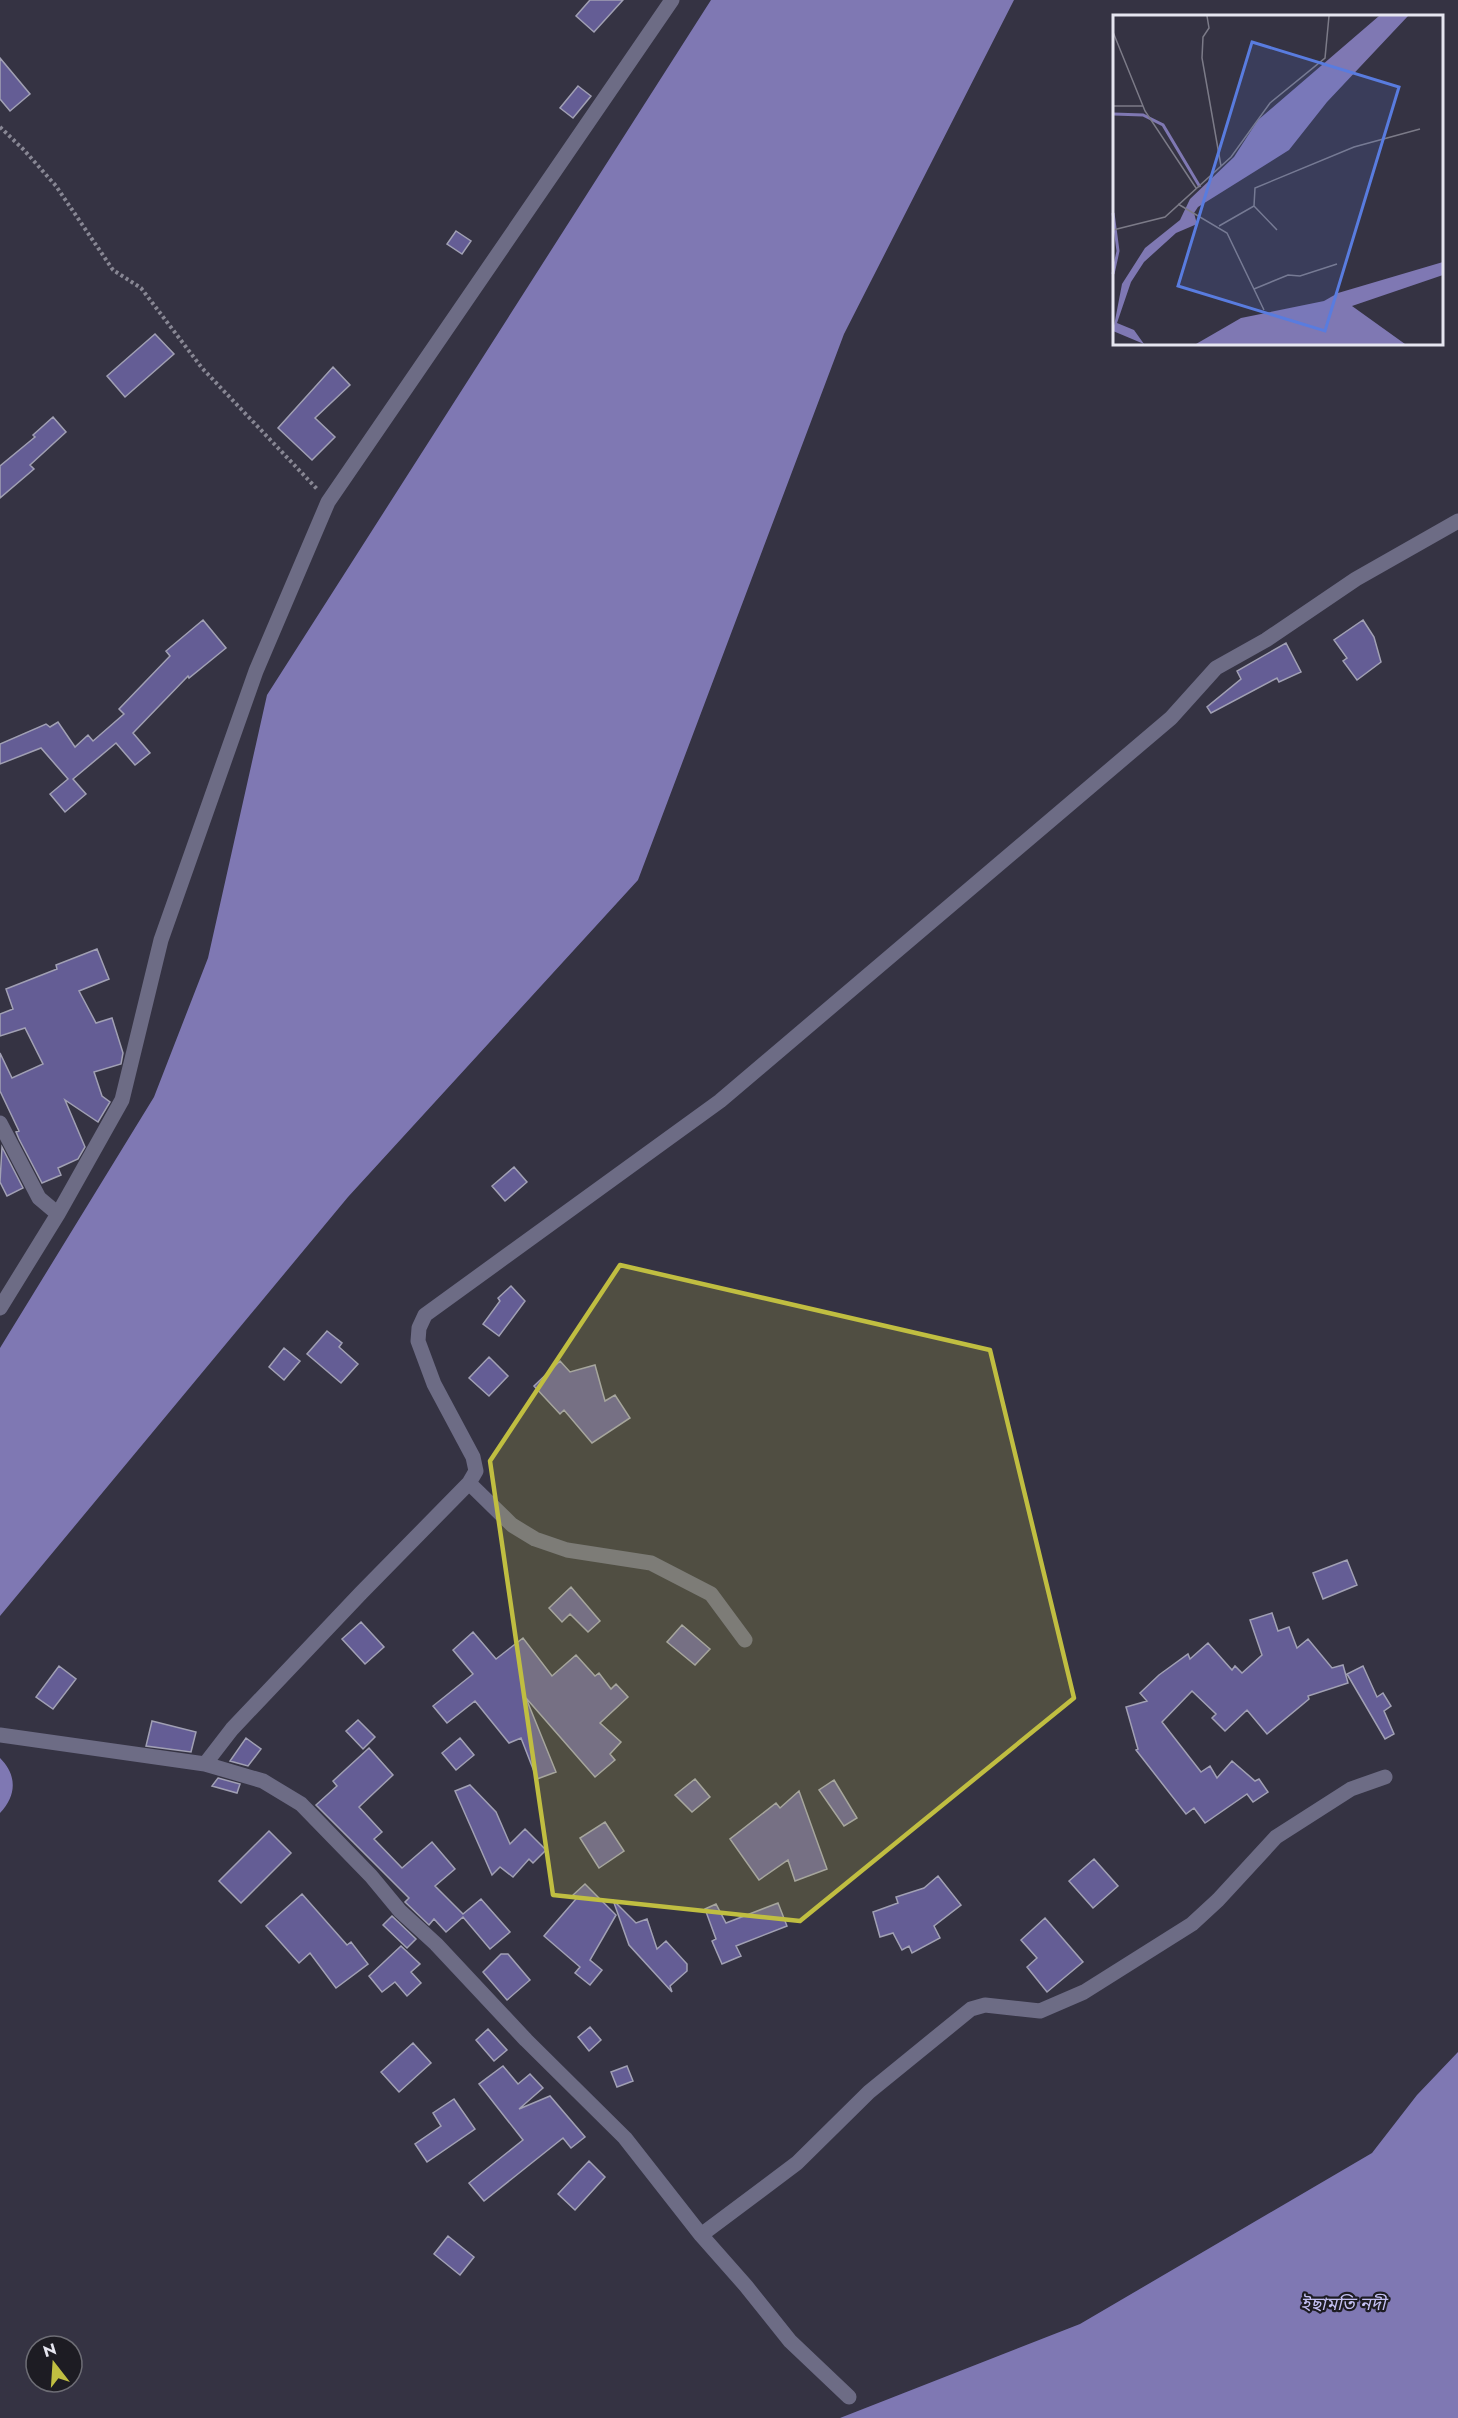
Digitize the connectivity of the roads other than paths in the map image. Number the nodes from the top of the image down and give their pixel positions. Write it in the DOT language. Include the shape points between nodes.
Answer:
graph roads {
  1 [pos="672,0"];
  2 [pos="1458,521"];
  3 [pos="0,1123"];
  4 [pos="58,1214"];
  5 [pos="0,1308"];
  6 [pos="470,1483"];
  7 [pos="745,1641"];
  8 [pos="0,1735"];
  9 [pos="205,1764"];
  10 [pos="1385,1777"];
  11 [pos="701,2235"];
  12 [pos="849,2397"];
  1 -- 4 [label="street" via="328,502 256,671 161,940 122,1100"];
  2 -- 6 [label="street" via="1356,579 1266,640 1216,668 1171,718 720,1101 425,1315 418,1341 435,1384 473,1457 476,1471"];
  3 -- 4 [label="street" via="39,1198"];
  4 -- 5 [label="street"];
  6 -- 7 [label="street" via="512,1525 536,1539 567,1550 651,1563 711,1594"];
  6 -- 9 [label="street" via="396,1556 232,1730"];
  8 -- 9 [label="street"];
  9 -- 11 [label="street" via="263,1781 301,1804 625,2138"];
  10 -- 11 [label="street" via="1351,1790 1276,1837 1192,1924 1084,1992 1040,2011 985,2005 971,2009 869,2092 797,2163"];
  11 -- 12 [label="street" via="790,2341"];
}
